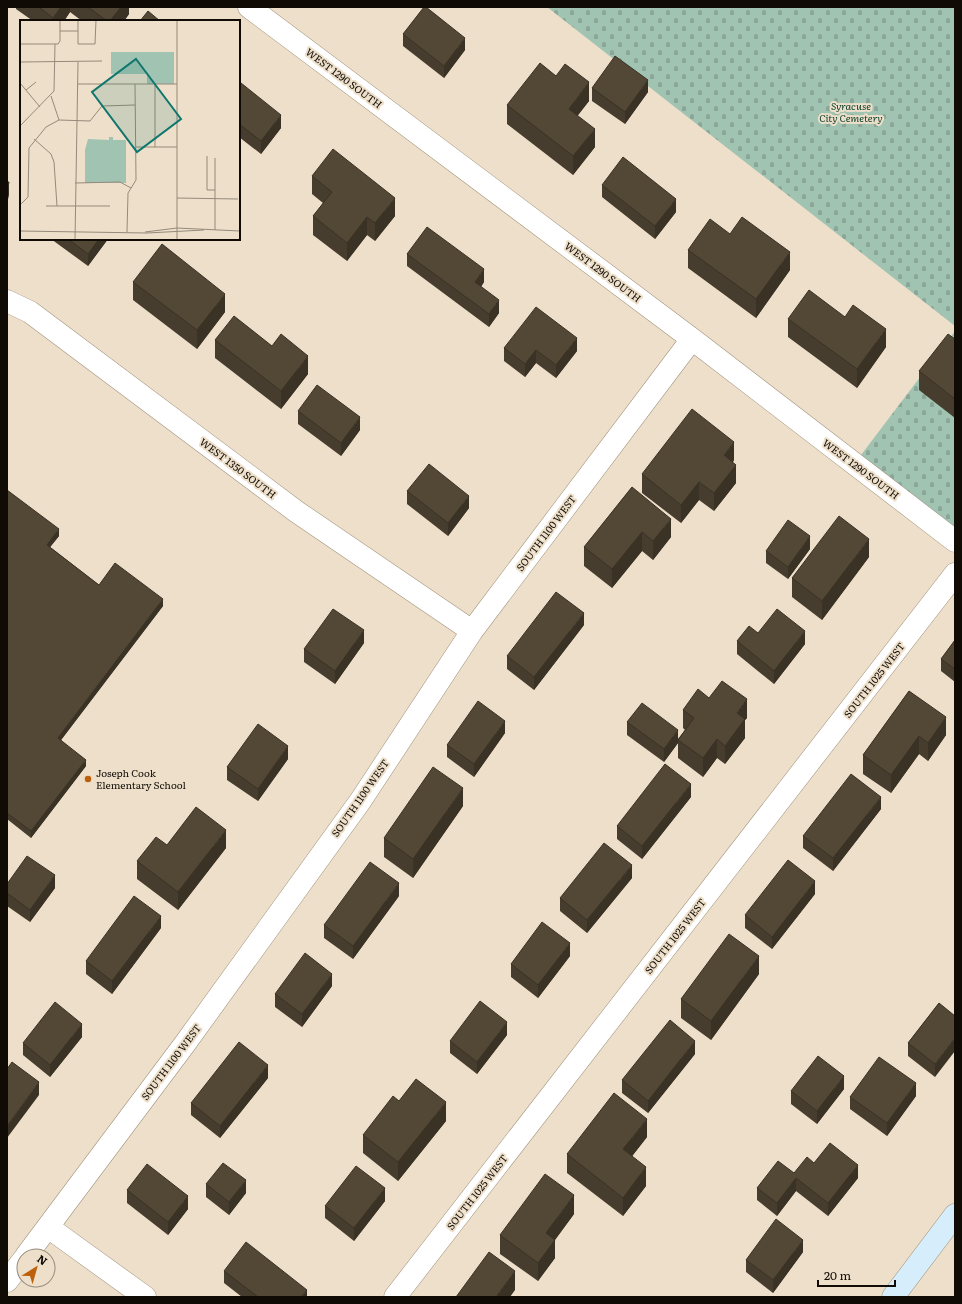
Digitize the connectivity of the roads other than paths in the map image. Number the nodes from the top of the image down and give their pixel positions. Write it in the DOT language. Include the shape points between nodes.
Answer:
graph roads {
  1 [pos="249,7"];
  2 [pos="7,301"];
  3 [pos="692,339"];
  4 [pos="955,541"];
  5 [pos="955,574"];
  6 [pos="472,631"];
  7 [pos="955,1214"];
  8 [pos="48,1227"];
  9 [pos="32,1248"];
  10 [pos="16,1269"];
  11 [pos="7,1281"];
  12 [pos="145,1297"];
  13 [pos="395,1297"];
  14 [pos="893,1297"];
  1 -- 3 [label="street, WEST 1290 SOUTH"];
  2 -- 6 [label="street, WEST 1350 SOUTH" via="36,316 297,512"];
  3 -- 4 [label="street, WEST 1290 SOUTH"];
  3 -- 6 [label="street, SOUTH 1100 WEST"];
  5 -- 13 [label="street, SOUTH 1025 WEST"];
  6 -- 8 [label="street, SOUTH 1100 WEST" via="356,806 184,1045"];
  7 -- 14 [label="main road"];
  8 -- 9 [label="street, SOUTH 1100 WEST"];
  8 -- 12 [label="street"];
  10 -- 11 [label="street"];
}
